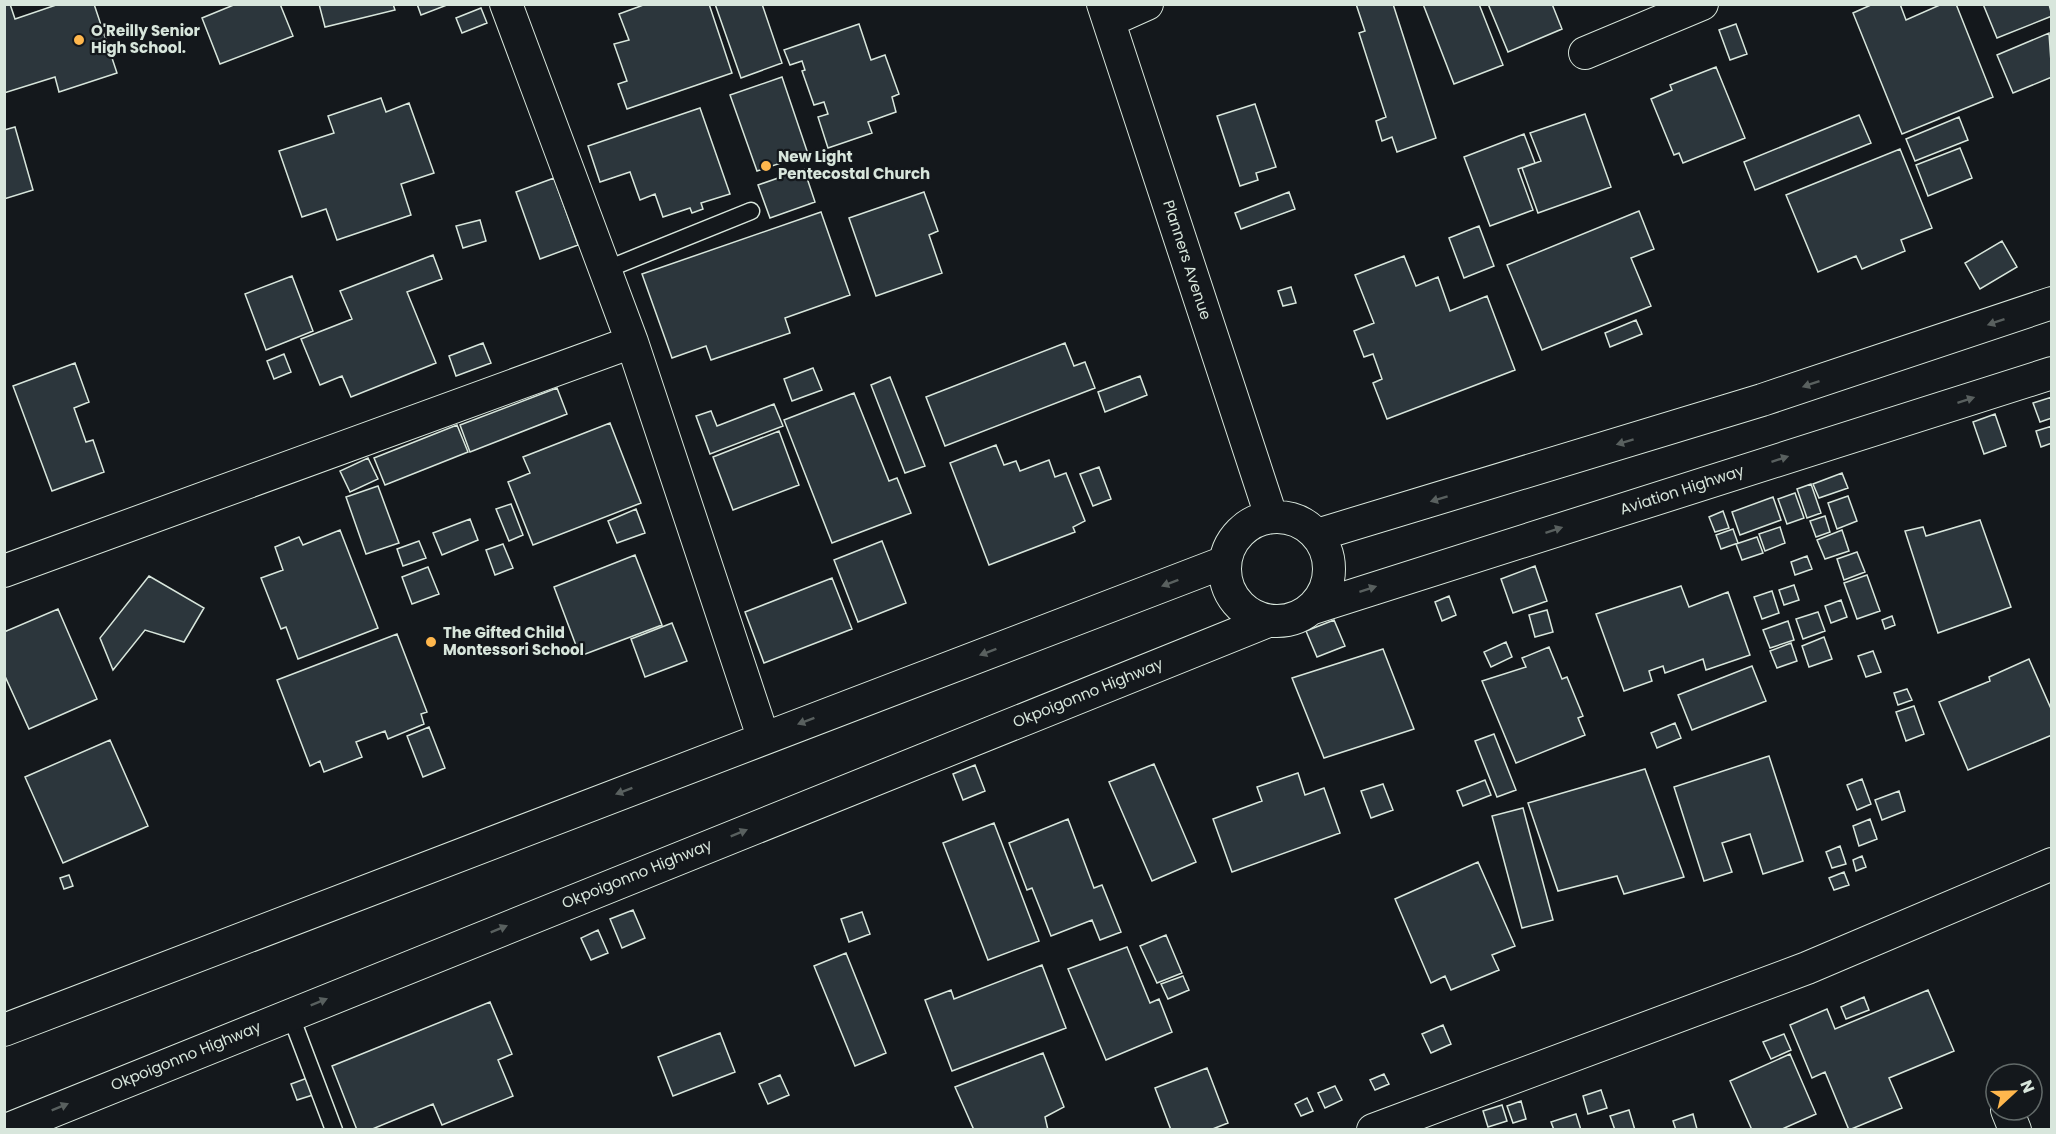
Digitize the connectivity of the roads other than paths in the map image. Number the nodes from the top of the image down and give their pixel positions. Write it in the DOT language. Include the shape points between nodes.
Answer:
graph roads {
  1 [pos="506,4"];
  2 [pos="1147,4"];
  3 [pos="1702,4"];
  4 [pos="1106,13"];
  5 [pos="1585,52"];
  6 [pos="751,211"];
  7 [pos="605,270"];
  8 [pos="2052,303"];
  9 [pos="632,342"];
  10 [pos="2052,373"];
  11 [pos="1271,516"];
  12 [pos="1317,535"];
  13 [pos="1225,562"];
  14 [pos="4,571"];
  15 [pos="1313,608"];
  16 [pos="1268,621"];
  17 [pos="763,737"];
  18 [pos="2052,864"];
  19 [pos="290,1014"];
  20 [pos="4,1030"];
  21 [pos="6,1130"];
  22 [pos="333,1130"];
  23 [pos="1374,1130"];
  1 -- 7 [label="street"];
  2 -- 4 [label="street"];
  3 -- 5 [label="street"];
  4 -- 11 [label="street, Planners Avenue"];
  6 -- 7 [label="lane"];
  7 -- 9 [label="street"];
  8 -- 12 [label="street, one-way" via="1762,400"];
  9 -- 14 [label="street"];
  9 -- 17 [label="street"];
  15 -- 10 [label="street, Aviation Highway, one-way"];
  11 -- 12 [label="street" via="1305,524"];
  11 -- 13 [label="street" via="1240,531"];
  12 -- 15 [label="street" via="1326,549 1329,580"];
  13 -- 16 [label="street" via="1230,593 1247,611"];
  13 -- 17 [label="street, one-way"];
  15 -- 16 [label="street" via="1284,621"];
  19 -- 16 [label="street, Okpoigonno Highway, one-way"];
  17 -- 20 [label="street, one-way"];
  18 -- 23 [label="street" via="1807,968"];
  21 -- 19 [label="street, Okpoigonno Highway, one-way"];
  19 -- 22 [label="lane"];
}
